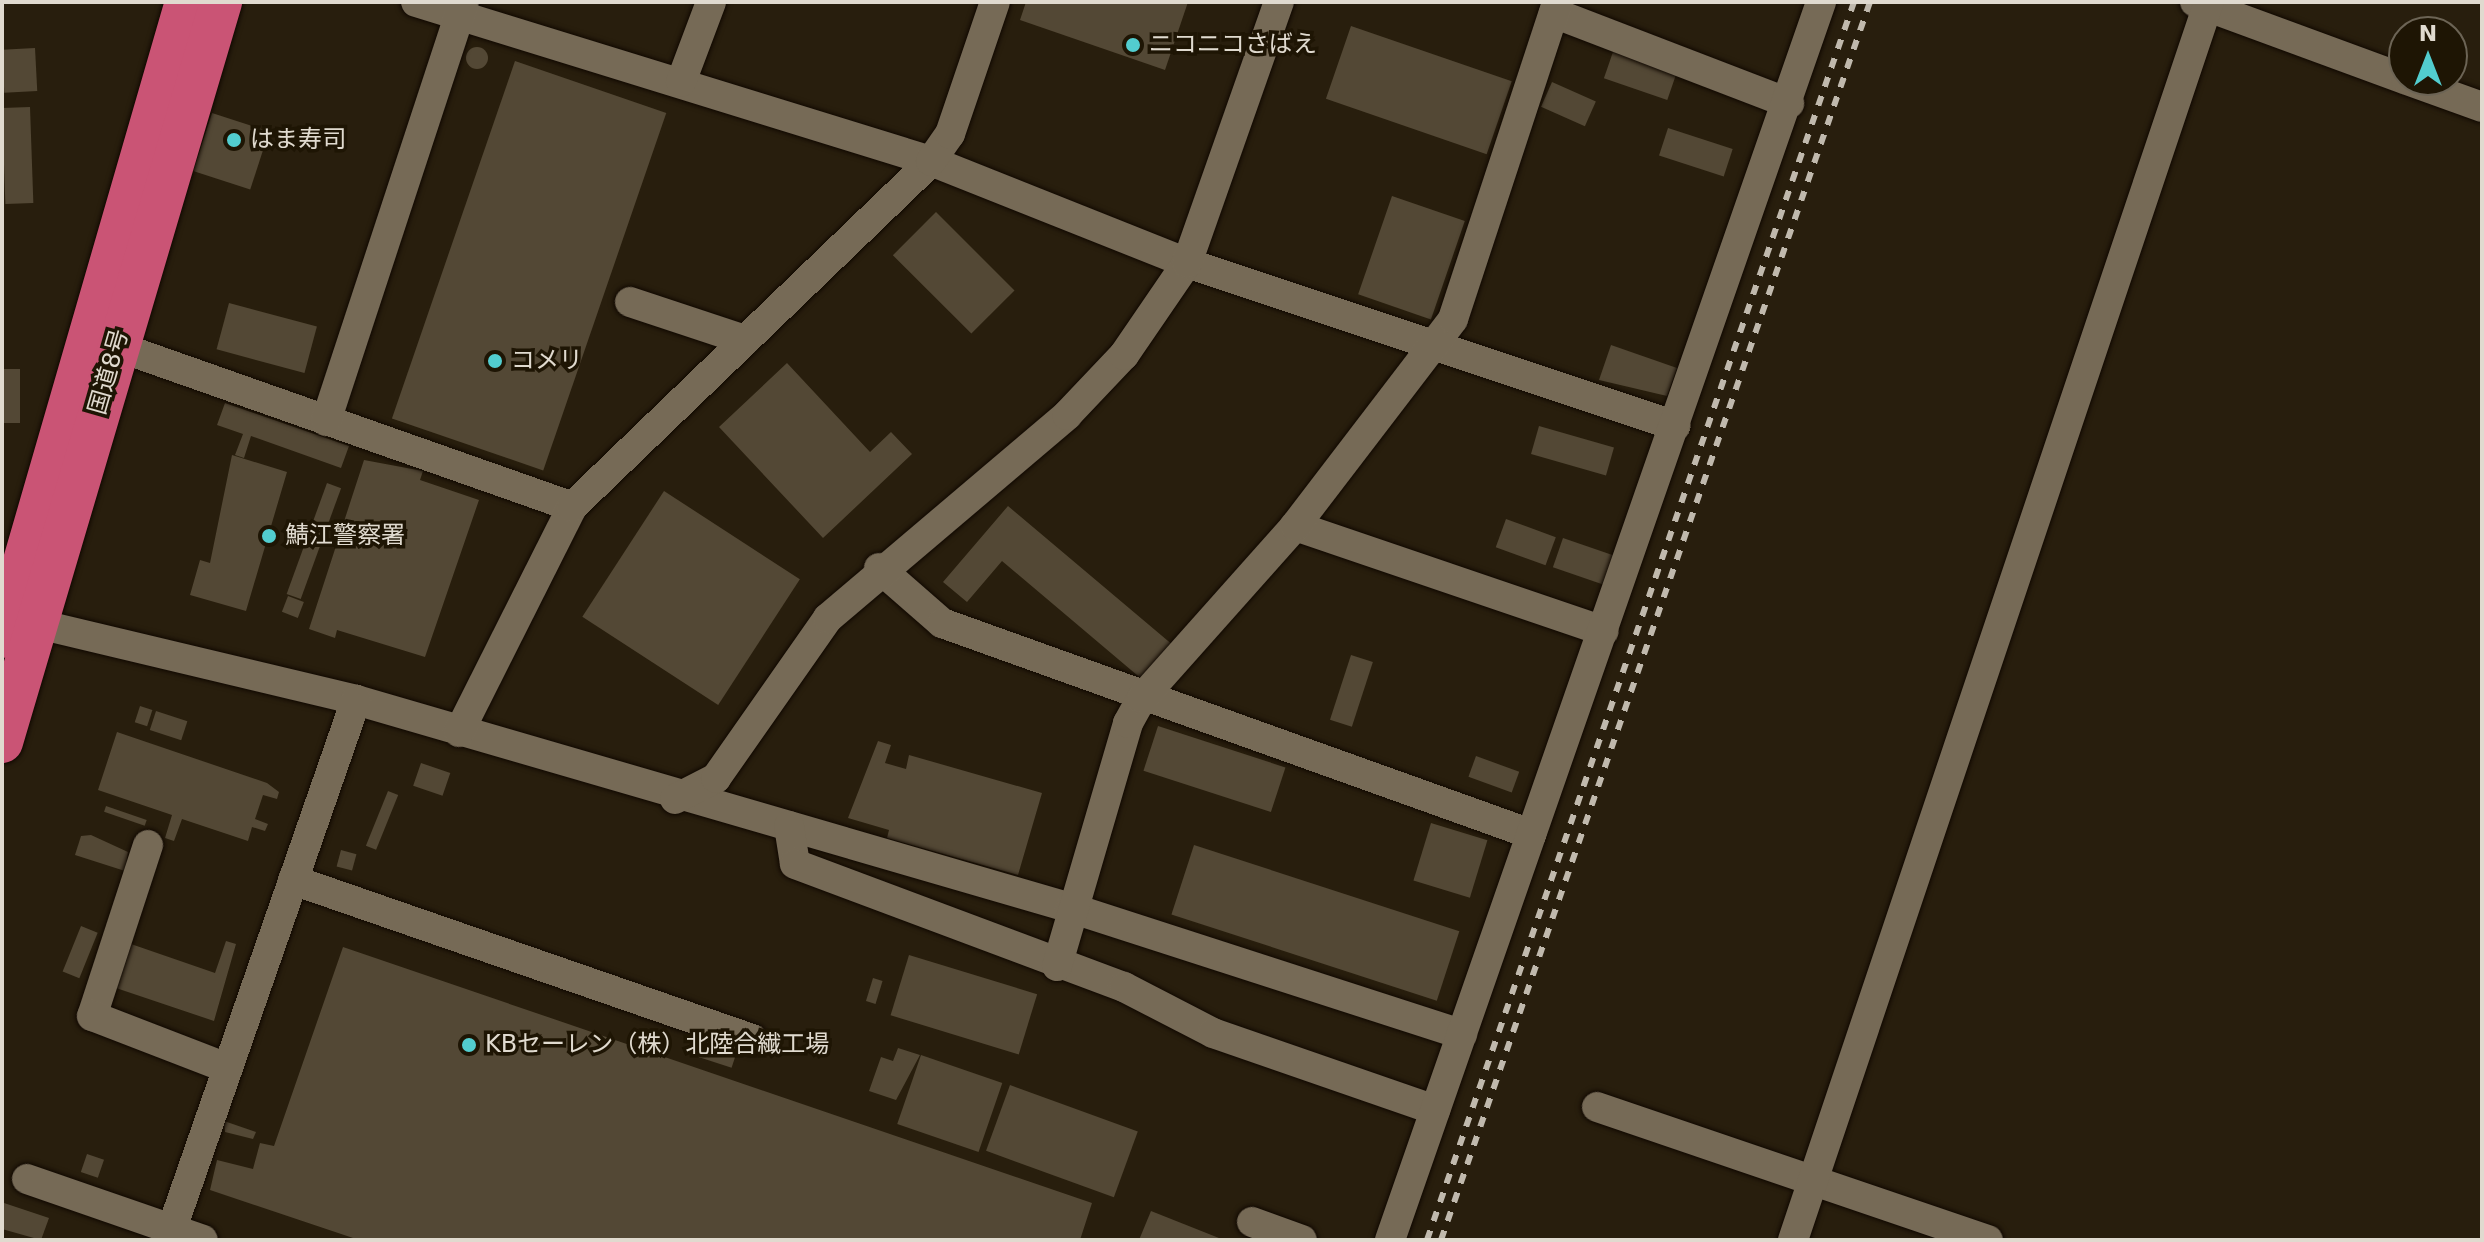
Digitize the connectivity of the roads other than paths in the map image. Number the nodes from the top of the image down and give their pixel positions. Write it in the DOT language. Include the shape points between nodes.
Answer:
graph roads {
  1 [pos="186,2"];
  2 [pos="221,2"];
  3 [pos="416,2"];
  4 [pos="711,2"];
  5 [pos="995,2"];
  6 [pos="1279,2"];
  7 [pos="1821,2"];
  8 [pos="2204,4"];
  9 [pos="462,7"];
  10 [pos="1555,7"];
  11 [pos="2388,72"];
  12 [pos="681,82"];
  13 [pos="2452,96"];
  14 [pos="1789,103"];
  15 [pos="2482,107"];
  16 [pos="931,161"];
  17 [pos="1187,263"];
  18 [pos="630,302"];
  19 [pos="745,340"];
  20 [pos="1439,341"];
  21 [pos="116,346"];
  22 [pos="326,421"];
  23 [pos="1676,426"];
  24 [pos="572,507"];
  25 [pos="1295,526"];
  26 [pos="879,568"];
  27 [pos="20,631"];
  28 [pos="1604,631"];
  29 [pos="1142,698"];
  30 [pos="356,700"];
  31 [pos="459,732"];
  32 [pos="2,742"];
  33 [pos="675,799"];
  34 [pos="789,826"];
  35 [pos="1531,834"];
  36 [pos="148,845"];
  37 [pos="293,880"];
  38 [pos="1071,908"];
  39 [pos="1057,966"];
  40 [pos="1462,1034"];
  41 [pos="752,1039"];
  42 [pos="227,1068"];
  43 [pos="1597,1107"];
  44 [pos="1435,1110"];
  45 [pos="27,1179"];
  46 [pos="1814,1179"];
  47 [pos="1252,1222"];
  48 [pos="170,1235"];
  49 [pos="203,1240"];
  50 [pos="1302,1240"];
  51 [pos="1390,1240"];
  52 [pos="1793,1240"];
  53 [pos="1988,1240"];
  1 -- 27 [label="highway, 国道8号"];
  2 -- 21 [label="highway, 国道8号"];
  3 -- 9 [label="street"];
  4 -- 12 [label="street"];
  5 -- 16 [label="street" via="950,134"];
  6 -- 17 [label="street"];
  7 -- 14 [label="street"];
  8 -- 11 [label="street"];
  8 -- 46 [label="street"];
  9 -- 12 [label="street"];
  9 -- 22 [label="street"];
  10 -- 14 [label="street"];
  10 -- 20 [label="street" via="1453,319"];
  12 -- 16 [label="street"];
  13 -- 15 [label="street"];
  14 -- 23 [label="street"];
  16 -- 17 [label="street"];
  16 -- 19 [label="street"];
  17 -- 20 [label="street"];
  17 -- 26 [label="street" via="1124,355 1067,415"];
  18 -- 19 [label="street"];
  19 -- 24 [label="street"];
  20 -- 23 [label="street"];
  20 -- 25 [label="street"];
  21 -- 22 [label="street"];
  21 -- 27 [label="highway, 国道8号"];
  22 -- 24 [label="street"];
  23 -- 28 [label="street"];
  24 -- 31 [label="street"];
  25 -- 28 [label="street"];
  25 -- 29 [label="street"];
  26 -- 29 [label="street" via="942,623"];
  26 -- 33 [label="street" via="828,618 716,778"];
  27 -- 30 [label="street"];
  27 -- 32 [label="highway, 国道8号"];
  28 -- 35 [label="street"];
  29 -- 35 [label="street"];
  29 -- 38 [label="street"];
  30 -- 31 [label="street"];
  30 -- 37 [label="street"];
  31 -- 33 [label="street"];
  33 -- 34 [label="street"];
  34 -- 38 [label="street"];
  34 -- 39 [label="street" via="795,864"];
  35 -- 40 [label="street"];
  36 -- 42 [label="street" via="92,1016"];
  37 -- 41 [label="street"];
  37 -- 42 [label="street"];
  38 -- 39 [label="street"];
  38 -- 40 [label="street"];
  39 -- 44 [label="street" via="1124,987 1213,1033"];
  40 -- 44 [label="street"];
  42 -- 48 [label="street"];
  43 -- 46 [label="street"];
  44 -- 51 [label="street"];
  45 -- 48 [label="street"];
  46 -- 52 [label="street"];
  46 -- 53 [label="street"];
  47 -- 50 [label="street"];
  48 -- 49 [label="street"];
}
